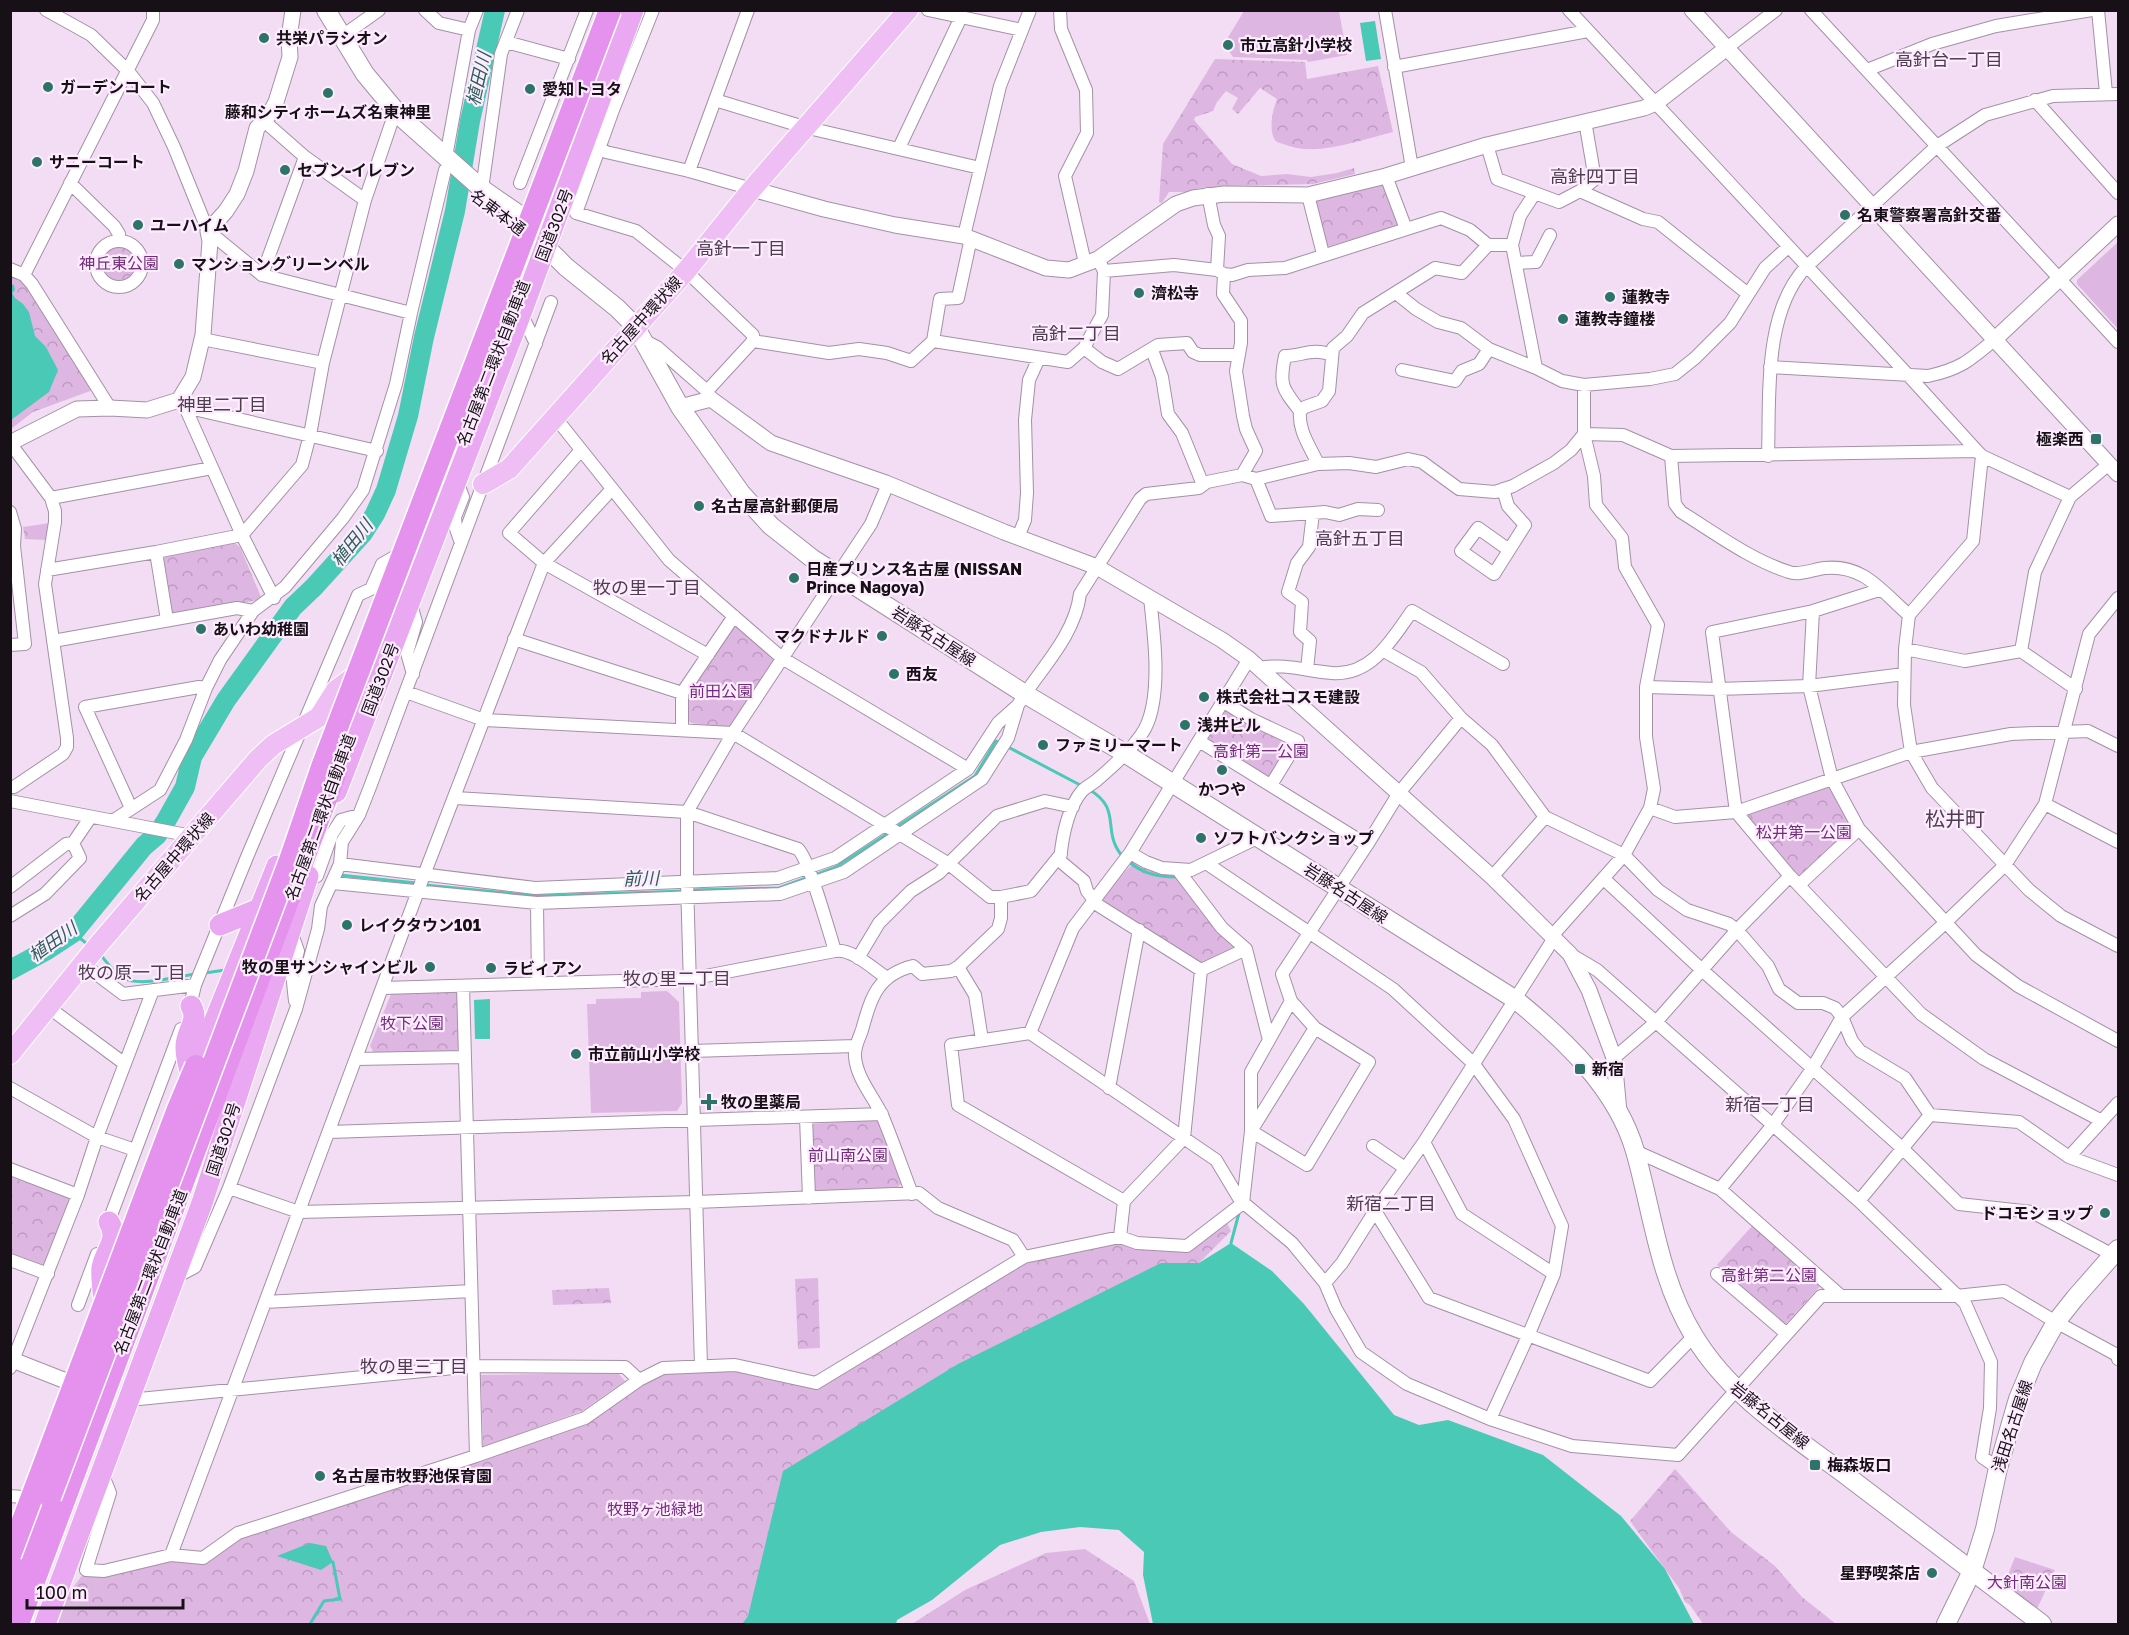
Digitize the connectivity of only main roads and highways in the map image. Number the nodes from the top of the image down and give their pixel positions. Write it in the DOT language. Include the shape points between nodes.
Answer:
graph roads {
  1 [pos="313,10"];
  2 [pos="326,10"];
  3 [pos="604,10"];
  4 [pos="610,10"];
  5 [pos="625,10"];
  6 [pos="633,10"];
  7 [pos="908,10"];
  8 [pos="446,163"];
  9 [pos="522,224"];
  10 [pos="546,247"];
  11 [pos="639,333"];
  12 [pos="483,484"];
  13 [pos="352,678"];
  14 [pos="329,769"];
  15 [pos="259,909"];
  16 [pos="220,926"];
  17 [pos="193,995"];
  18 [pos="10,1054"];
  19 [pos="192,1077"];
  20 [pos="109,1222"];
  21 [pos="2116,1252"];
  22 [pos="103,1293"];
  23 [pos="17,1497"];
  24 [pos="57,1499"];
  25 [pos="10,1531"];
  26 [pos="10,1555"];
  27 [pos="1972,1571"];
  28 [pos="10,1598"];
  29 [pos="18,1624"];
  30 [pos="34,1624"];
  31 [pos="45,1624"];
  32 [pos="1946,1624"];
  33 [pos="2042,1624"];
  1 -- 8 [label="main road, 名東本通" via="347,66 391,124"];
  2 -- 8 [label="main road, 名東本通" via="365,74"];
  3 -- 9 [label="highway, 国道302号" via="540,154"];
  4 -- 14 [label="highway, 名古屋第二環状自動車道, bridge"];
  5 -- 14 [label="highway, 名古屋第二環状自動車道" via="402,603"];
  6 -- 10 [label="highway, 国道302号" via="593,143"];
  7 -- 11 [label="main road, 名古屋中環状線" via="752,189"];
  8 -- 9 [label="main road, 名東本通"];
  9 -- 10 [label="main road, 名東本通"];
  9 -- 13 [label="highway, 国道302号"];
  10 -- 11 [label="main road, 岩藤名古屋線" via="618,308"];
  10 -- 31 [label="highway, 国道302号" via="330,807 326,835 202,1203"];
  11 -- 12 [label="main road, 名古屋中環状線"];
  11 -- 27 [label="main road, 岩藤名古屋線" via="680,407 741,493 771,525 813,559 1021,700 1126,754 1516,1000 1549,1026 1619,1112 1635,1151 1667,1281 1714,1366 1736,1390"];
  13 -- 15 [label="highway, 国道302号"];
  13 -- 18 [label="main road, 名古屋中環状線" via="336,690 319,717 273,745 185,834"];
  14 -- 24 [label="highway, 名古屋第二環状自動車道" via="204,1131"];
  14 -- 26 [label="highway, bridge" via="178,1109"];
  14 -- 30 [label="highway" via="221,1125"];
  15 -- 16 [label="highway"];
  15 -- 19 [label="highway, 国道302号"];
  17 -- 19 [label="highway" via="195,1017 185,1050"];
  19 -- 22 [label="highway, 国道302号"];
  20 -- 22 [label="highway" via="114,1237 102,1268"];
  21 -- 27 [label="main road, 浅田名古屋線" via="2056,1322 2033,1363 2018,1399"];
  22 -- 23 [label="highway, 国道302号"];
  23 -- 25 [label="highway, 国道302号"];
  24 -- 28 [label="highway, 名古屋第二環状自動車道"];
  24 -- 29 [label="highway, 名古屋第二環状自動車道"];
  27 -- 32 [label="main road, 浅田名古屋線"];
  27 -- 33 [label="main road, 岩藤名古屋線"];
}
